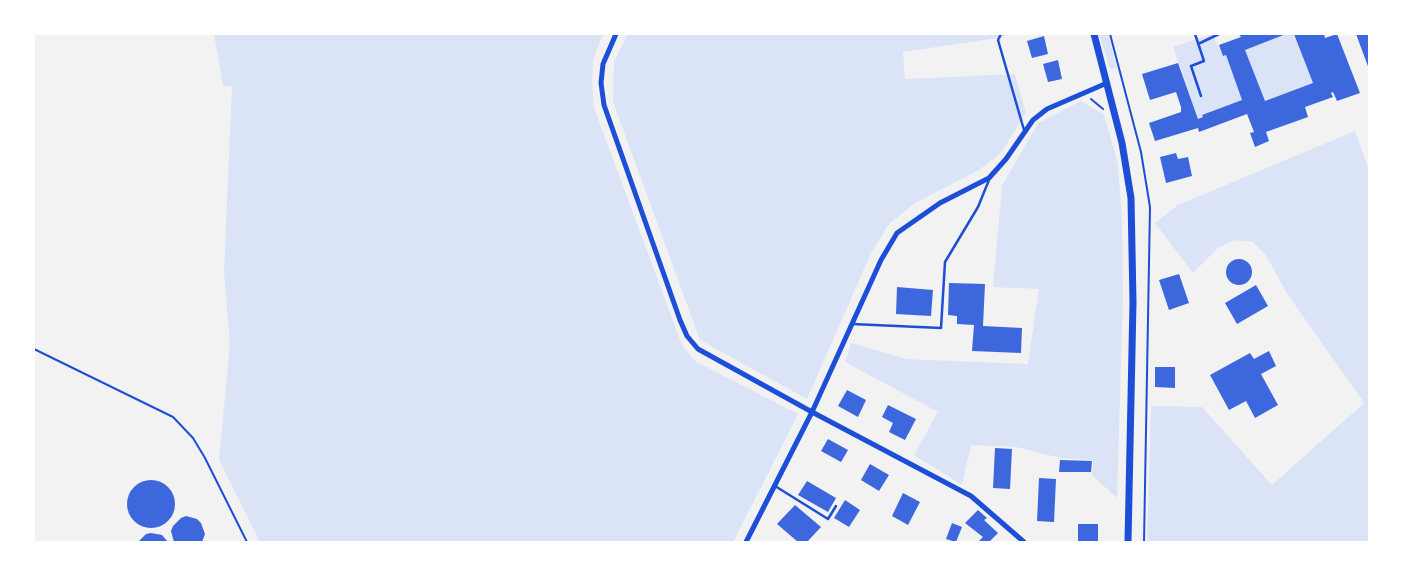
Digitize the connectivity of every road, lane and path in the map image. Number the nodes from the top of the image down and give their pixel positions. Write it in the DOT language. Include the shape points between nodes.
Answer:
graph roads {
  1 [pos="616,34"];
  2 [pos="1001,34"];
  3 [pos="1094,34"];
  4 [pos="1195,34"];
  5 [pos="1219,34"];
  6 [pos="1198,44"];
  7 [pos="1107,84"];
  8 [pos="1084,93"];
  9 [pos="1202,96"];
  10 [pos="1108,108"];
  11 [pos="1025,132"];
  12 [pos="989,178"];
  13 [pos="852,324"];
  14 [pos="34,349"];
  15 [pos="812,412"];
  16 [pos="775,486"];
  17 [pos="836,506"];
  18 [pos="247,542"];
  19 [pos="746,542"];
  20 [pos="1024,542"];
  21 [pos="1128,542"];
  1 -- 15 [label="street" via="604,64 601,83 604,105 687,336 711,358"];
  2 -- 11 [label="lane" via="998,40"];
  3 -- 7 [label="main road"];
  4 -- 6 [label="lane"];
  5 -- 6 [label="lane"];
  6 -- 9 [label="lane" via="1204,61 1191,66"];
  7 -- 8 [label="street"];
  7 -- 21 [label="main road" via="1122,143 1132,218"];
  8 -- 10 [label="path" via="1103,109"];
  8 -- 11 [label="street" via="1047,109 1032,120"];
  11 -- 12 [label="street"];
  12 -- 13 [label="street" via="940,203 897,233"];
  12 -- 13 [label="lane" via="978,207 945,262 941,328"];
  13 -- 15 [label="street"];
  14 -- 18 [label="path" via="174,417 205,458"];
  15 -- 16 [label="street"];
  15 -- 20 [label="street" via="971,496"];
  16 -- 17 [label="lane" via="828,519"];
  16 -- 19 [label="street"];
}
